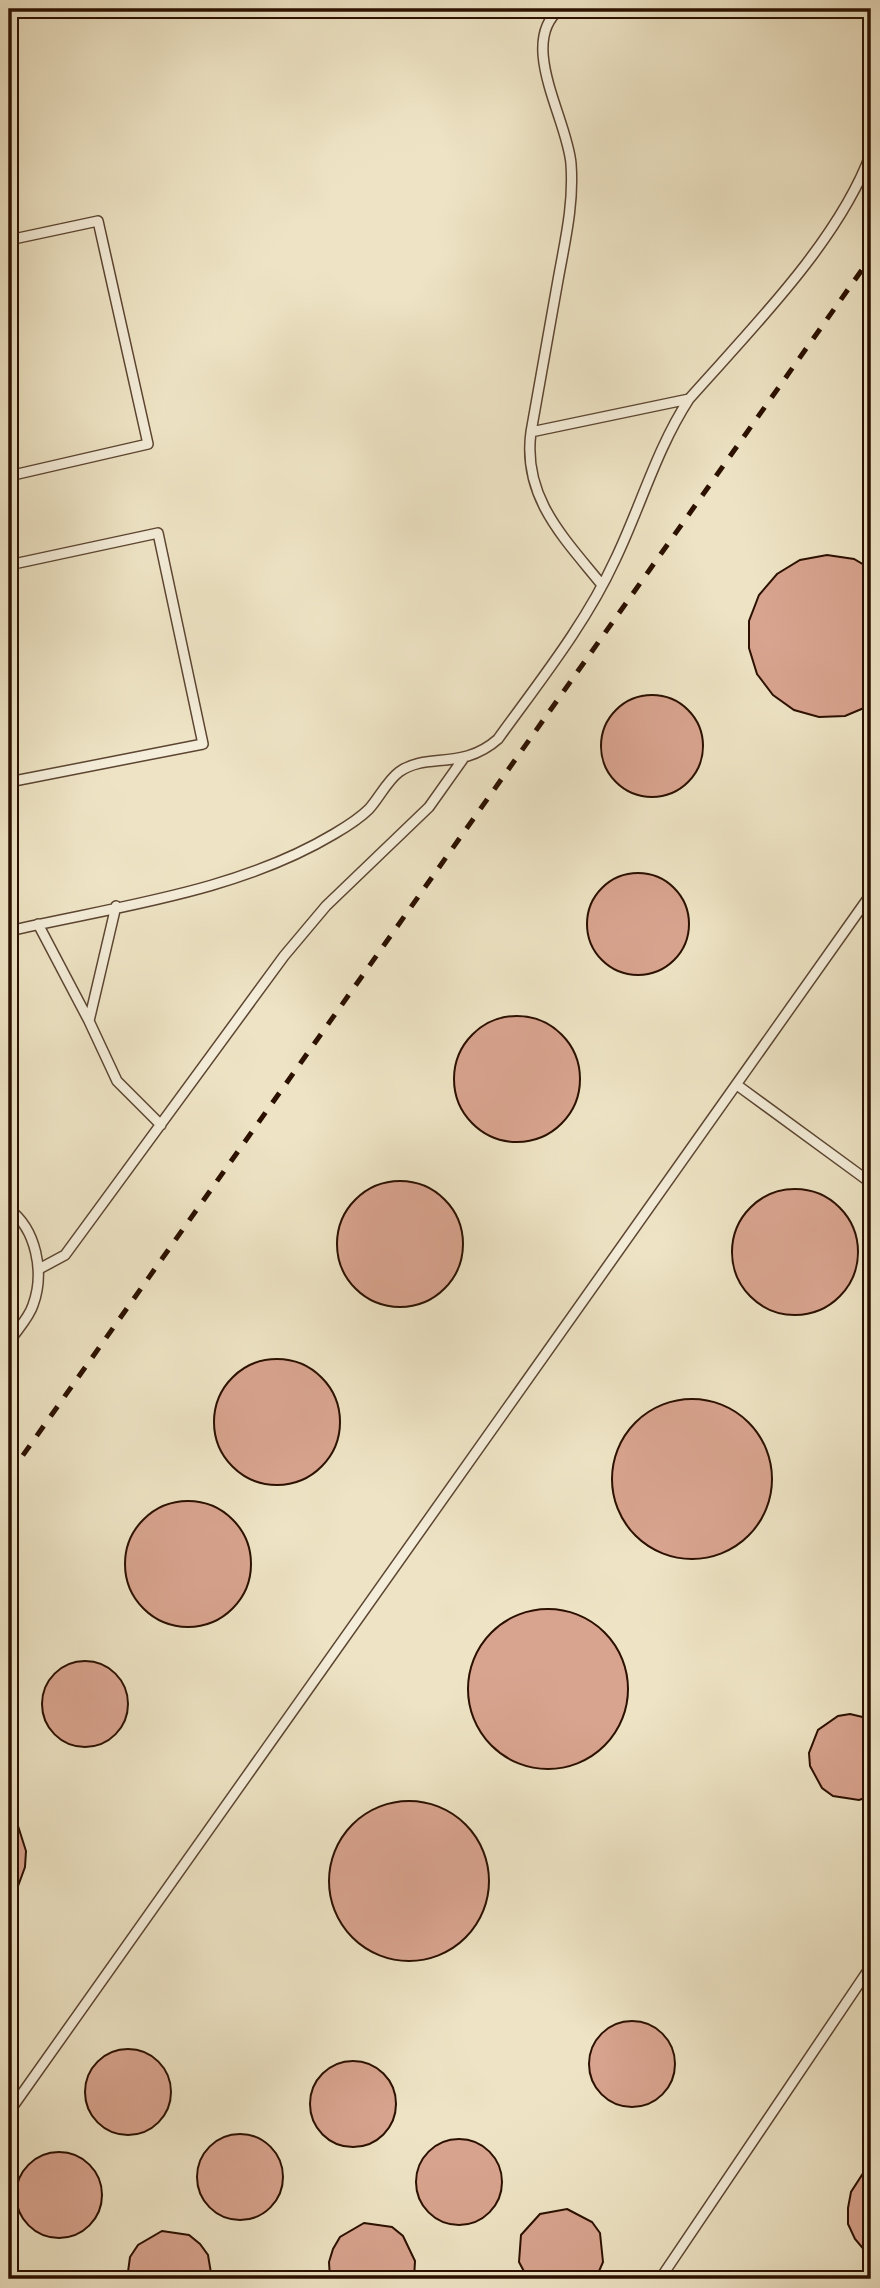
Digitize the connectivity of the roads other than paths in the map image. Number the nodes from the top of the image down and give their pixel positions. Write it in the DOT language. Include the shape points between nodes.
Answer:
graph roads {
  1 [pos="560,9"];
  2 [pos="871,153"];
  3 [pos="9,240"];
  4 [pos="689,399"];
  5 [pos="531,432"];
  6 [pos="9,476"];
  7 [pos="9,565"];
  8 [pos="602,585"];
  9 [pos="463,759"];
  10 [pos="9,782"];
  11 [pos="871,894"];
  12 [pos="116,906"];
  13 [pos="38,924"];
  14 [pos="9,931"];
  15 [pos="89,1021"];
  16 [pos="737,1085"];
  17 [pos="161,1125"];
  18 [pos="871,1183"];
  19 [pos="9,1209"];
  20 [pos="40,1269"];
  21 [pos="9,1342"];
  22 [pos="871,1966"];
  23 [pos="9,2112"];
  24 [pos="660,2279"];
  1 -- 5 [label="lane" via="541,39 545,68 569,143 572,200"];
  2 -- 4 [label="lane" via="850,199 795,277"];
  3 -- 6 [label="lane" via="98,221 148,444"];
  4 -- 5 [label="lane"];
  4 -- 8 [label="lane" via="664,439"];
  5 -- 8 [label="lane" via="530,470 537,495 548,518"];
  7 -- 10 [label="lane" via="159,533 203,744"];
  8 -- 9 [label="lane" via="498,739"];
  9 -- 12 [label="lane" via="412,765 397,773 358,818 287,858 205,887"];
  9 -- 17 [label="lane" via="429,807 326,906 292,946"];
  11 -- 16 [label="lane"];
  12 -- 13 [label="lane"];
  12 -- 15 [label="lane"];
  13 -- 14 [label="lane"];
  13 -- 15 [label="lane"];
  15 -- 17 [label="lane" via="117,1081"];
  16 -- 18 [label="lane"];
  16 -- 23 [label="lane"];
  17 -- 20 [label="lane" via="65,1255"];
  19 -- 20 [label="lane" via="25,1221"];
  20 -- 21 [label="lane" via="33,1305"];
  22 -- 24 [label="lane"];
}
